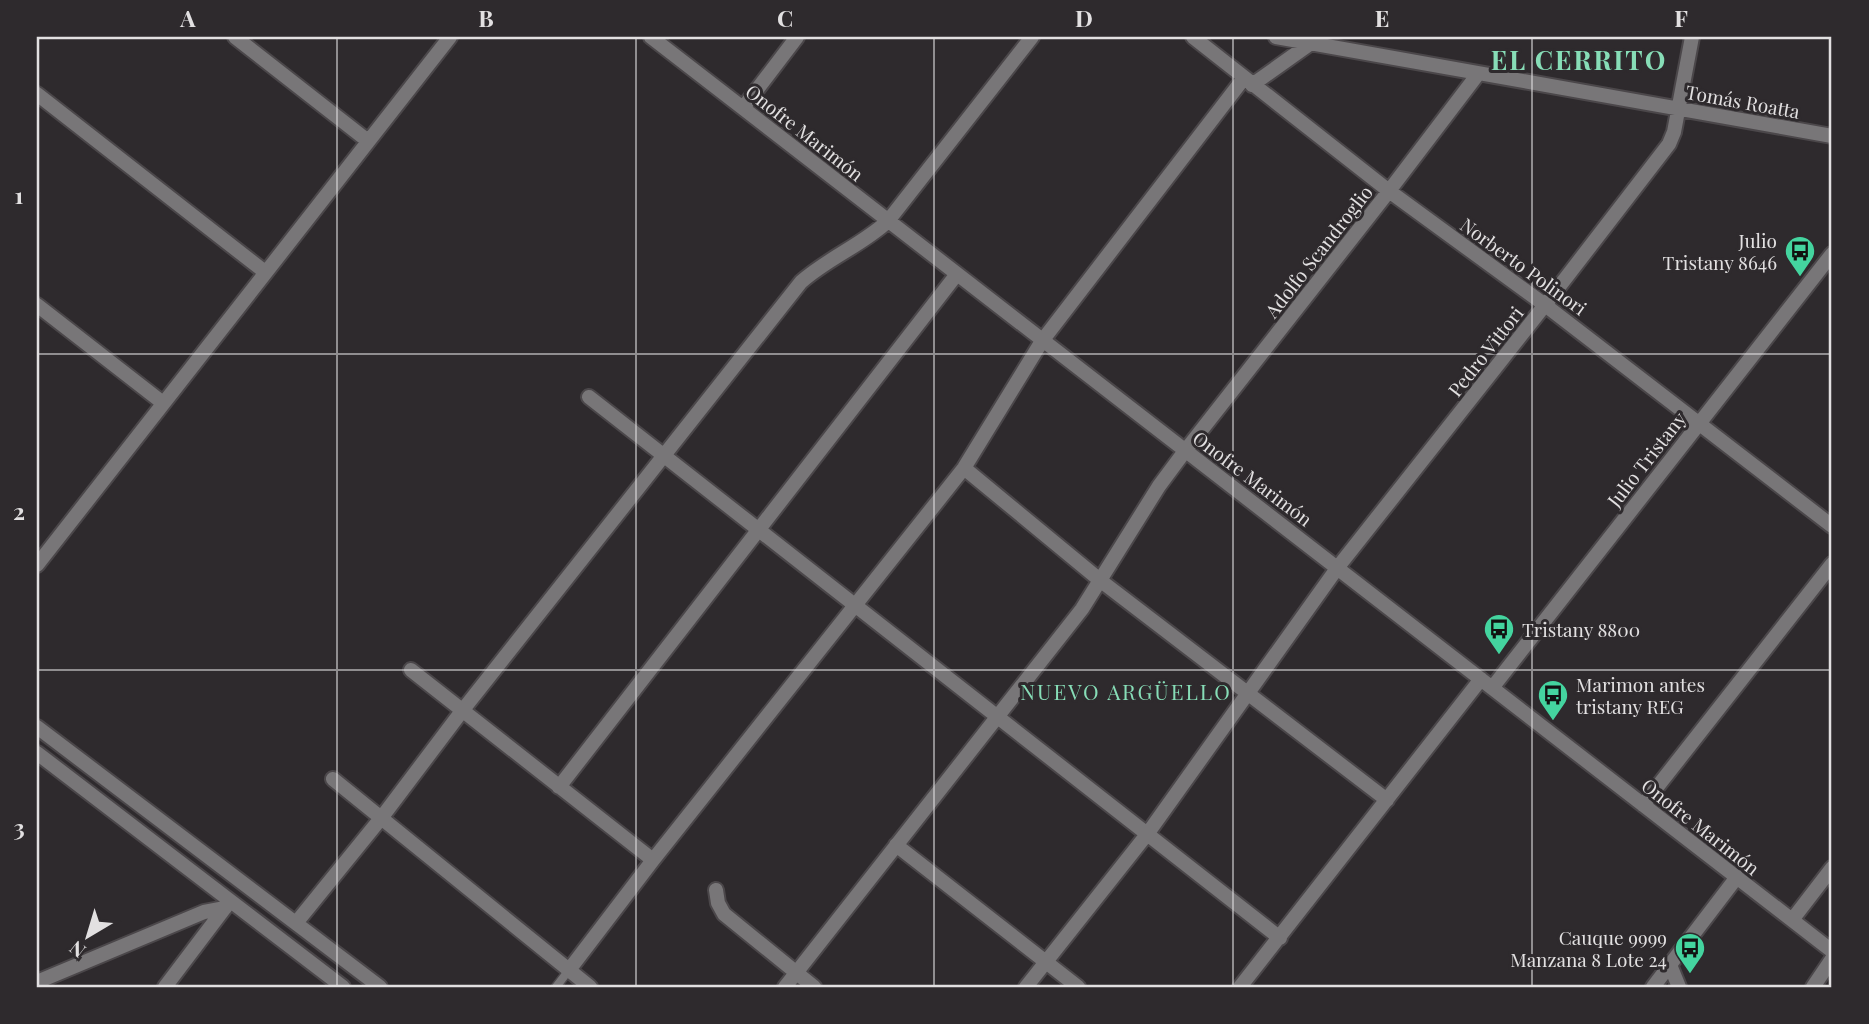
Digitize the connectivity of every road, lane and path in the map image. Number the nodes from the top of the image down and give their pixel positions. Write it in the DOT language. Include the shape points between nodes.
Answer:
graph roads {
  1 [pos="235,37"];
  2 [pos="450,37"];
  3 [pos="650,37"];
  4 [pos="797,37"];
  5 [pos="1032,37"];
  6 [pos="1193,37"];
  7 [pos="1276,37"];
  8 [pos="1692,37"];
  9 [pos="1311,43"];
  10 [pos="1354,44"];
  11 [pos="1478,74"];
  12 [pos="1248,81"];
  13 [pos="37,94"];
  14 [pos="743,108"];
  15 [pos="1679,110"];
  16 [pos="1832,136"];
  17 [pos="368,141"];
  18 [pos="1389,191"];
  19 [pos="888,220"];
  20 [pos="1832,254"];
  21 [pos="265,272"];
  22 [pos="957,274"];
  23 [pos="37,305"];
  24 [pos="1545,305"];
  25 [pos="1042,341"];
  26 [pos="589,397"];
  27 [pos="163,403"];
  28 [pos="1699,422"];
  29 [pos="1185,451"];
  30 [pos="664,456"];
  31 [pos="964,468"];
  32 [pos="1832,526"];
  33 [pos="758,529"];
  34 [pos="1832,564"];
  35 [pos="37,565"];
  36 [pos="1338,567"];
  37 [pos="1101,581"];
  38 [pos="856,606"];
  39 [pos="411,670"];
  40 [pos="1486,683"];
  41 [pos="1248,692"];
  42 [pos="462,711"];
  43 [pos="997,716"];
  44 [pos="37,727"];
  45 [pos="37,753"];
  46 [pos="333,779"];
  47 [pos="559,787"];
  48 [pos="1387,800"];
  49 [pos="1643,805"];
  50 [pos="382,817"];
  51 [pos="1148,833"];
  52 [pos="896,845"];
  53 [pos="653,860"];
  54 [pos="1832,868"];
  55 [pos="1737,877"];
  56 [pos="716,890"];
  57 [pos="228,905"];
  58 [pos="1792,920"];
  59 [pos="296,923"];
  60 [pos="1280,938"];
  61 [pos="1832,951"];
  62 [pos="1832,958"];
  63 [pos="1045,962"];
  64 [pos="1670,965"];
  65 [pos="569,970"];
  66 [pos="796,974"];
  67 [pos="37,982"];
  68 [pos="165,987"];
  69 [pos="343,987"];
  70 [pos="380,987"];
  71 [pos="556,987"];
  72 [pos="590,987"];
  73 [pos="785,987"];
  74 [pos="814,987"];
  75 [pos="1026,987"];
  76 [pos="1078,987"];
  77 [pos="1240,987"];
  78 [pos="1653,987"];
  79 [pos="1679,987"];
  80 [pos="1813,987"];
  1 -- 17 [label="street"];
  2 -- 17 [label="street"];
  3 -- 14 [label="street, Onofre Marimón"];
  4 -- 14 [label="street"];
  5 -- 19 [label="street"];
  6 -- 12 [label="street, Norberto Polinori"];
  7 -- 9 [label="street, Tomás Roatta"];
  8 -- 15 [label="street, Pedro Vittori"];
  9 -- 10 [label="street, Tomás Roatta"];
  9 -- 12 [label="street"];
  10 -- 11 [label="street, Tomás Roatta"];
  11 -- 15 [label="street, Tomás Roatta"];
  11 -- 18 [label="street, Adolfo Scandroglio"];
  12 -- 18 [label="street, Norberto Polinori"];
  12 -- 25 [label="street"];
  13 -- 21 [label="street"];
  14 -- 19 [label="street, Onofre Marimón"];
  15 -- 16 [label="street, Tomás Roatta"];
  15 -- 24 [label="street, Pedro Vittori" via="1669,144"];
  17 -- 21 [label="street"];
  18 -- 24 [label="street, Norberto Polinori"];
  18 -- 29 [label="street, Adolfo Scandroglio"];
  19 -- 22 [label="street, Onofre Marimón"];
  19 -- 30 [label="street" via="801,282"];
  20 -- 28 [label="street, Julio Tristany"];
  21 -- 27 [label="street"];
  22 -- 25 [label="street, Onofre Marimón"];
  22 -- 33 [label="street"];
  23 -- 27 [label="street"];
  24 -- 28 [label="street, Norberto Polinori"];
  24 -- 36 [label="street, Pedro Vittori"];
  25 -- 29 [label="street, Onofre Marimón"];
  25 -- 31 [label="street"];
  26 -- 30 [label="street"];
  27 -- 35 [label="street"];
  28 -- 32 [label="street, Norberto Polinori"];
  28 -- 40 [label="street, Julio Tristany"];
  29 -- 36 [label="street, Onofre Marimón"];
  29 -- 37 [label="street, Adolfo Scandroglio"];
  30 -- 33 [label="street"];
  30 -- 42 [label="street"];
  31 -- 37 [label="street"];
  31 -- 38 [label="street"];
  33 -- 38 [label="street"];
  33 -- 47 [label="street"];
  34 -- 49 [label="street"];
  36 -- 40 [label="street, Onofre Marimón"];
  36 -- 41 [label="street, Pedro Vittori"];
  37 -- 41 [label="street"];
  37 -- 43 [label="street, Adolfo Scandroglio"];
  38 -- 43 [label="street"];
  38 -- 53 [label="street"];
  39 -- 42 [label="street"];
  40 -- 48 [label="street, Julio Tristany"];
  40 -- 49 [label="street, Onofre Marimón"];
  41 -- 48 [label="street"];
  41 -- 51 [label="street, Pedro Vittori"];
  42 -- 47 [label="street"];
  42 -- 50 [label="street"];
  43 -- 51 [label="street"];
  43 -- 52 [label="street, Adolfo Scandroglio"];
  44 -- 59 [label="street"];
  45 -- 57 [label="street"];
  46 -- 50 [label="street"];
  47 -- 53 [label="street"];
  48 -- 60 [label="street, Julio Tristany"];
  49 -- 55 [label="street, Onofre Marimón"];
  50 -- 59 [label="street"];
  50 -- 65 [label="street"];
  51 -- 60 [label="street"];
  51 -- 63 [label="street, Pedro Vittori"];
  52 -- 63 [label="street"];
  52 -- 66 [label="street, Adolfo Scandroglio"];
  53 -- 65 [label="street"];
  54 -- 58 [label="street"];
  55 -- 58 [label="street, Onofre Marimón"];
  55 -- 64 [label="street"];
  56 -- 66 [label="street" via="724,914"];
  57 -- 67 [label="street"];
  57 -- 68 [label="street"];
  57 -- 69 [label="street"];
  58 -- 61 [label="street, Onofre Marimón"];
  59 -- 70 [label="street"];
  60 -- 77 [label="street, Julio Tristany"];
  62 -- 80 [label="street"];
  63 -- 75 [label="street, Pedro Vittori"];
  63 -- 76 [label="street"];
  64 -- 78 [label="street"];
  64 -- 79 [label="street"];
  65 -- 71 [label="lane"];
  65 -- 72 [label="street"];
  66 -- 73 [label="street, Adolfo Scandroglio"];
  66 -- 74 [label="street"];
}
